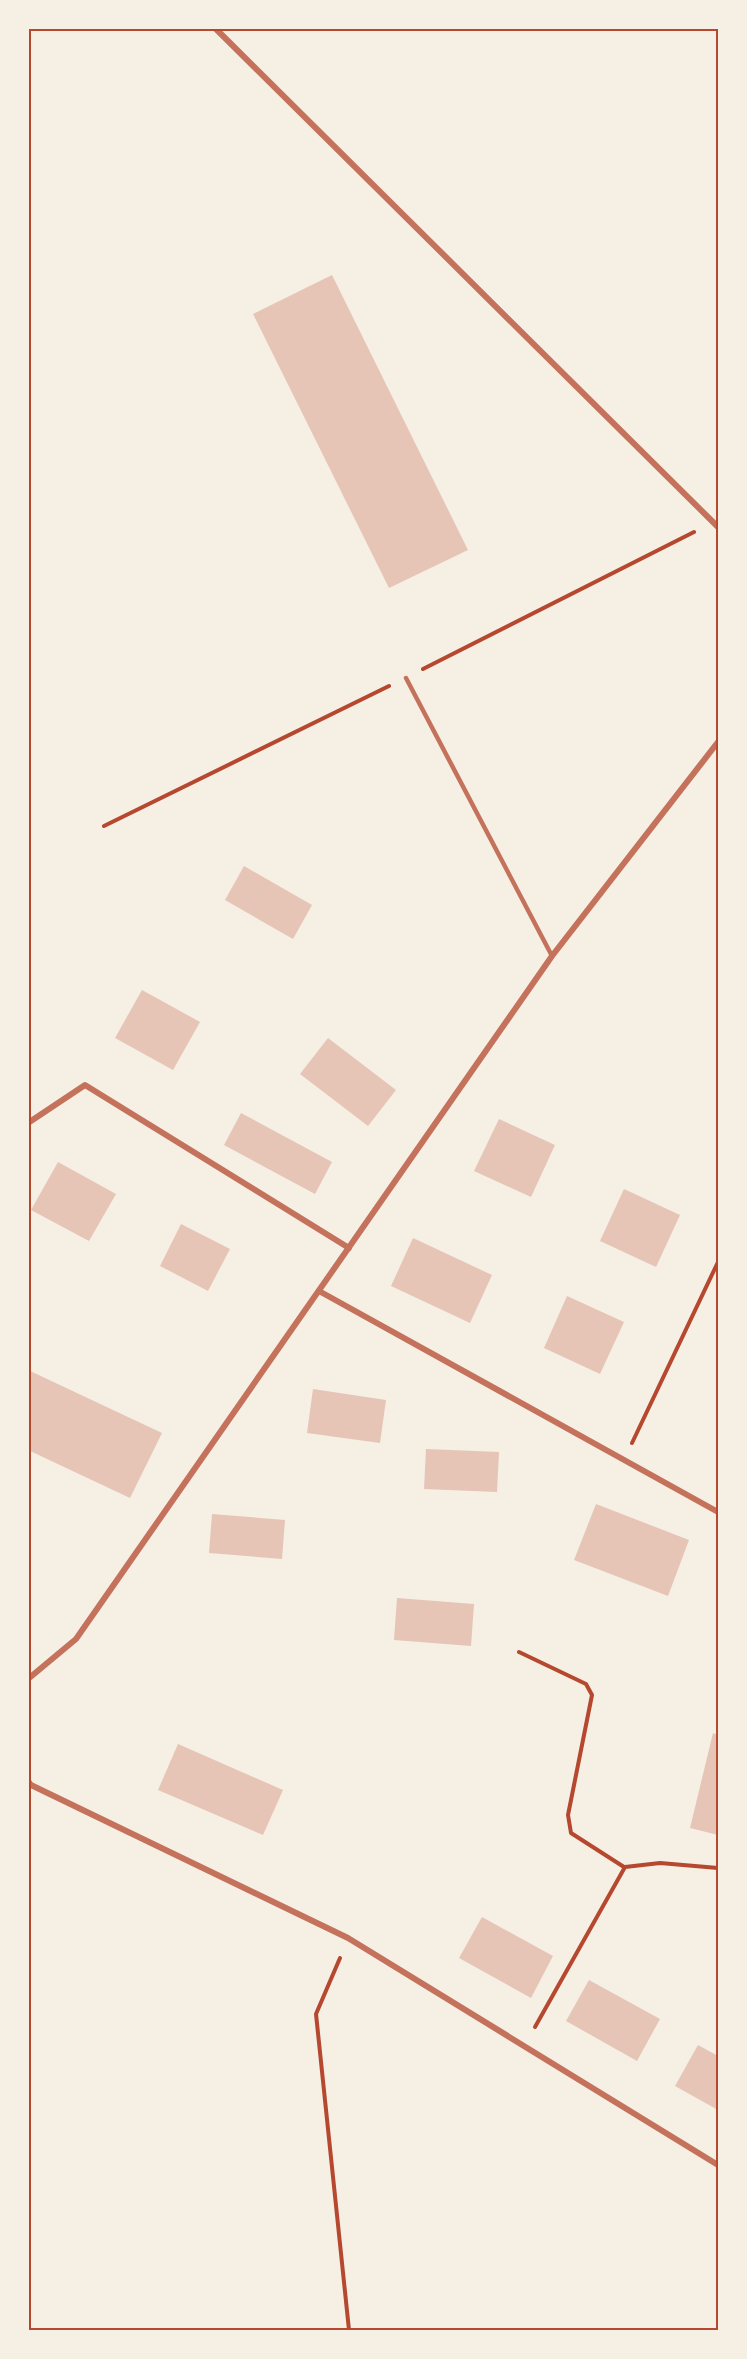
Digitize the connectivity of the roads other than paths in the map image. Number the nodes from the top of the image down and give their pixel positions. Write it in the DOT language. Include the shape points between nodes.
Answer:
graph roads {
  1 [pos="215,28"];
  2 [pos="718,527"];
  3 [pos="406,678"];
  4 [pos="718,742"];
  5 [pos="552,956"];
  6 [pos="28,1123"];
  7 [pos="349,1248"];
  8 [pos="319,1292"];
  9 [pos="718,1512"];
  10 [pos="28,1678"];
  11 [pos="28,1781"];
  12 [pos="718,2165"];
  1 -- 2 [label="street"];
  3 -- 5 [label="lane"];
  4 -- 5 [label="street"];
  5 -- 7 [label="street"];
  6 -- 7 [label="street" via="85,1085"];
  7 -- 8 [label="street"];
  8 -- 9 [label="street"];
  8 -- 10 [label="street" via="76,1639"];
  11 -- 12 [label="street" via="348,1938"];
}
